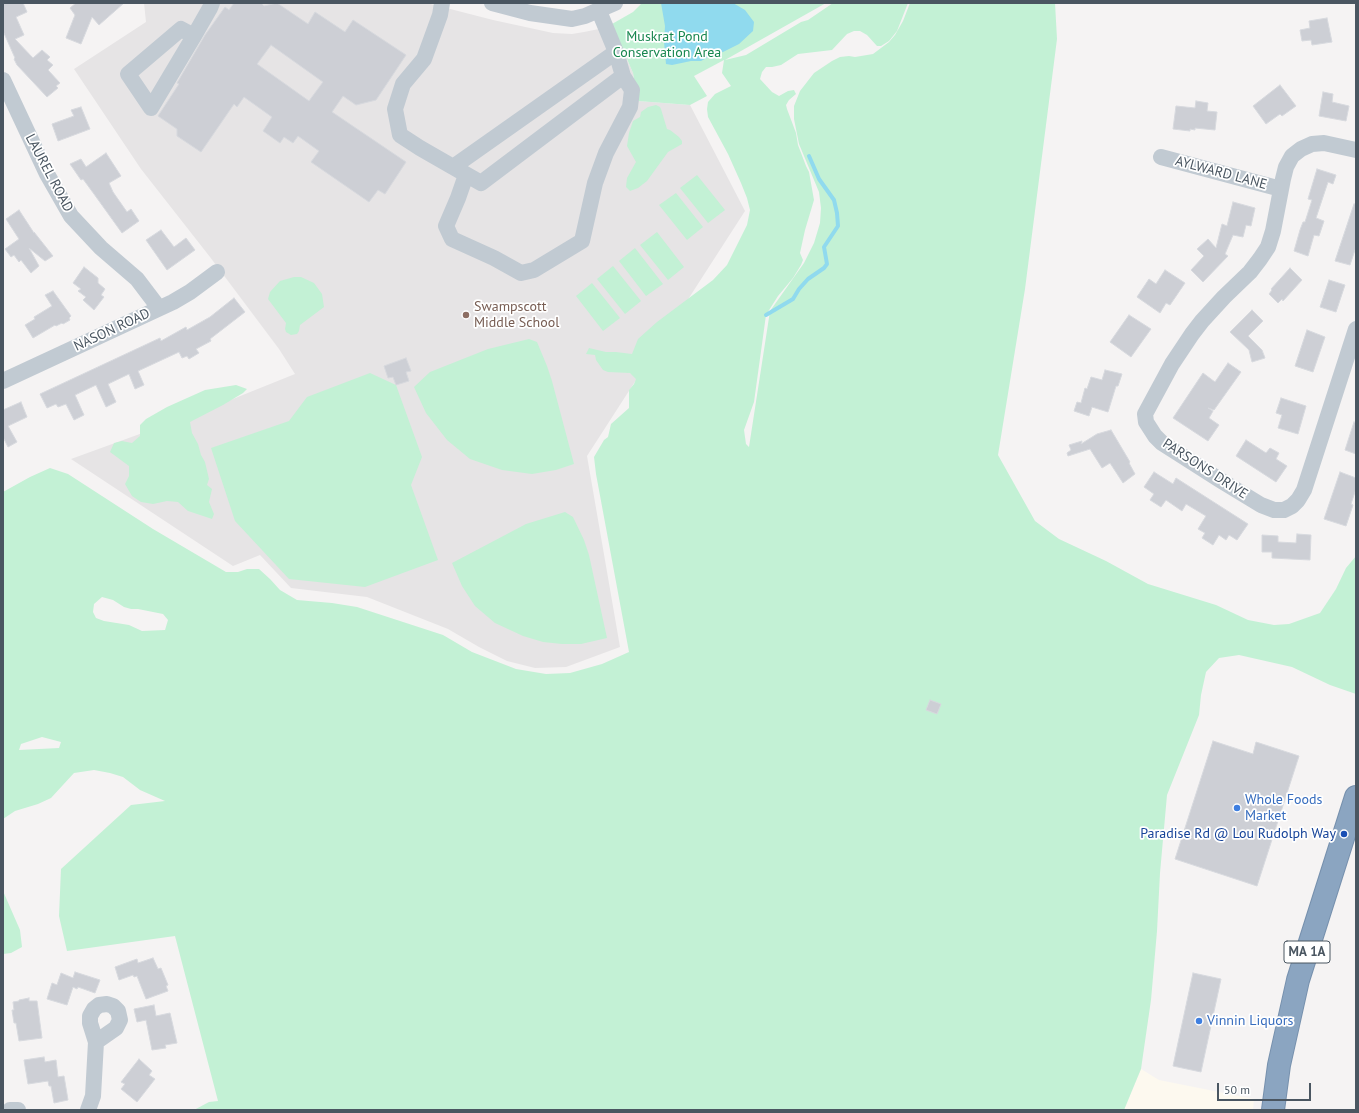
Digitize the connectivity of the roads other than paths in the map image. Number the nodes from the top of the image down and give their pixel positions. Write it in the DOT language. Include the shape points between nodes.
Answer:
graph roads {
  1 [pos="212,3"];
  2 [pos="442,3"];
  3 [pos="492,3"];
  4 [pos="615,3"];
  5 [pos="599,11"];
  6 [pos="194,36"];
  7 [pos="616,52"];
  8 [pos="623,76"];
  9 [pos="3,80"];
  10 [pos="1356,150"];
  11 [pos="1161,157"];
  12 [pos="460,171"];
  13 [pos="1281,189"];
  14 [pos="217,272"];
  15 [pos="159,308"];
  16 [pos="1356,329"];
  17 [pos="3,381"];
  18 [pos="1356,797"];
  19 [pos="96,1042"];
  20 [pos="10,1110"];
  21 [pos="18,1110"];
  22 [pos="88,1110"];
  23 [pos="1273,1110"];
  1 -- 6 [label="street"];
  2 -- 12 [label="street" via="440,16 424,59 403,84 394,109 400,135"];
  3 -- 5 [label="street" via="530,13 572,19"];
  4 -- 5 [label="street"];
  5 -- 7 [label="street"];
  6 -- 6 [label="street" via="181,29 128,74 151,108"];
  7 -- 8 [label="street"];
  7 -- 12 [label="street"];
  8 -- 12 [label="street" via="481,183"];
  8 -- 12 [label="street" via="632,90 630,107 606,153 595,183 582,241 534,270 521,273 452,239 446,226 458,198"];
  9 -- 15 [label="street, LAUREL ROAD" via="47,174 71,216 101,248 140,282"];
  10 -- 13 [label="street, PARSONS DRIVE" via="1324,143 1312,144 1301,149 1292,156 1286,167"];
  11 -- 13 [label="street, AYLWARD LANE"];
  13 -- 16 [label="street, PARSONS DRIVE" via="1268,247 1250,272 1192,334 1172,364 1145,414 1146,422 1162,443 1220,480 1261,505 1274,510 1284,510 1298,500 1304,490"];
  14 -- 15 [label="street, NASON ROAD" via="190,292"];
  15 -- 17 [label="street, NASON ROAD"];
  18 -- 23 [label="highway, MA 1A" via="1298,980 1279,1065"];
  19 -- 22 [label="street" via="93,1096"];
  20 -- 21 [label="street"];
}
